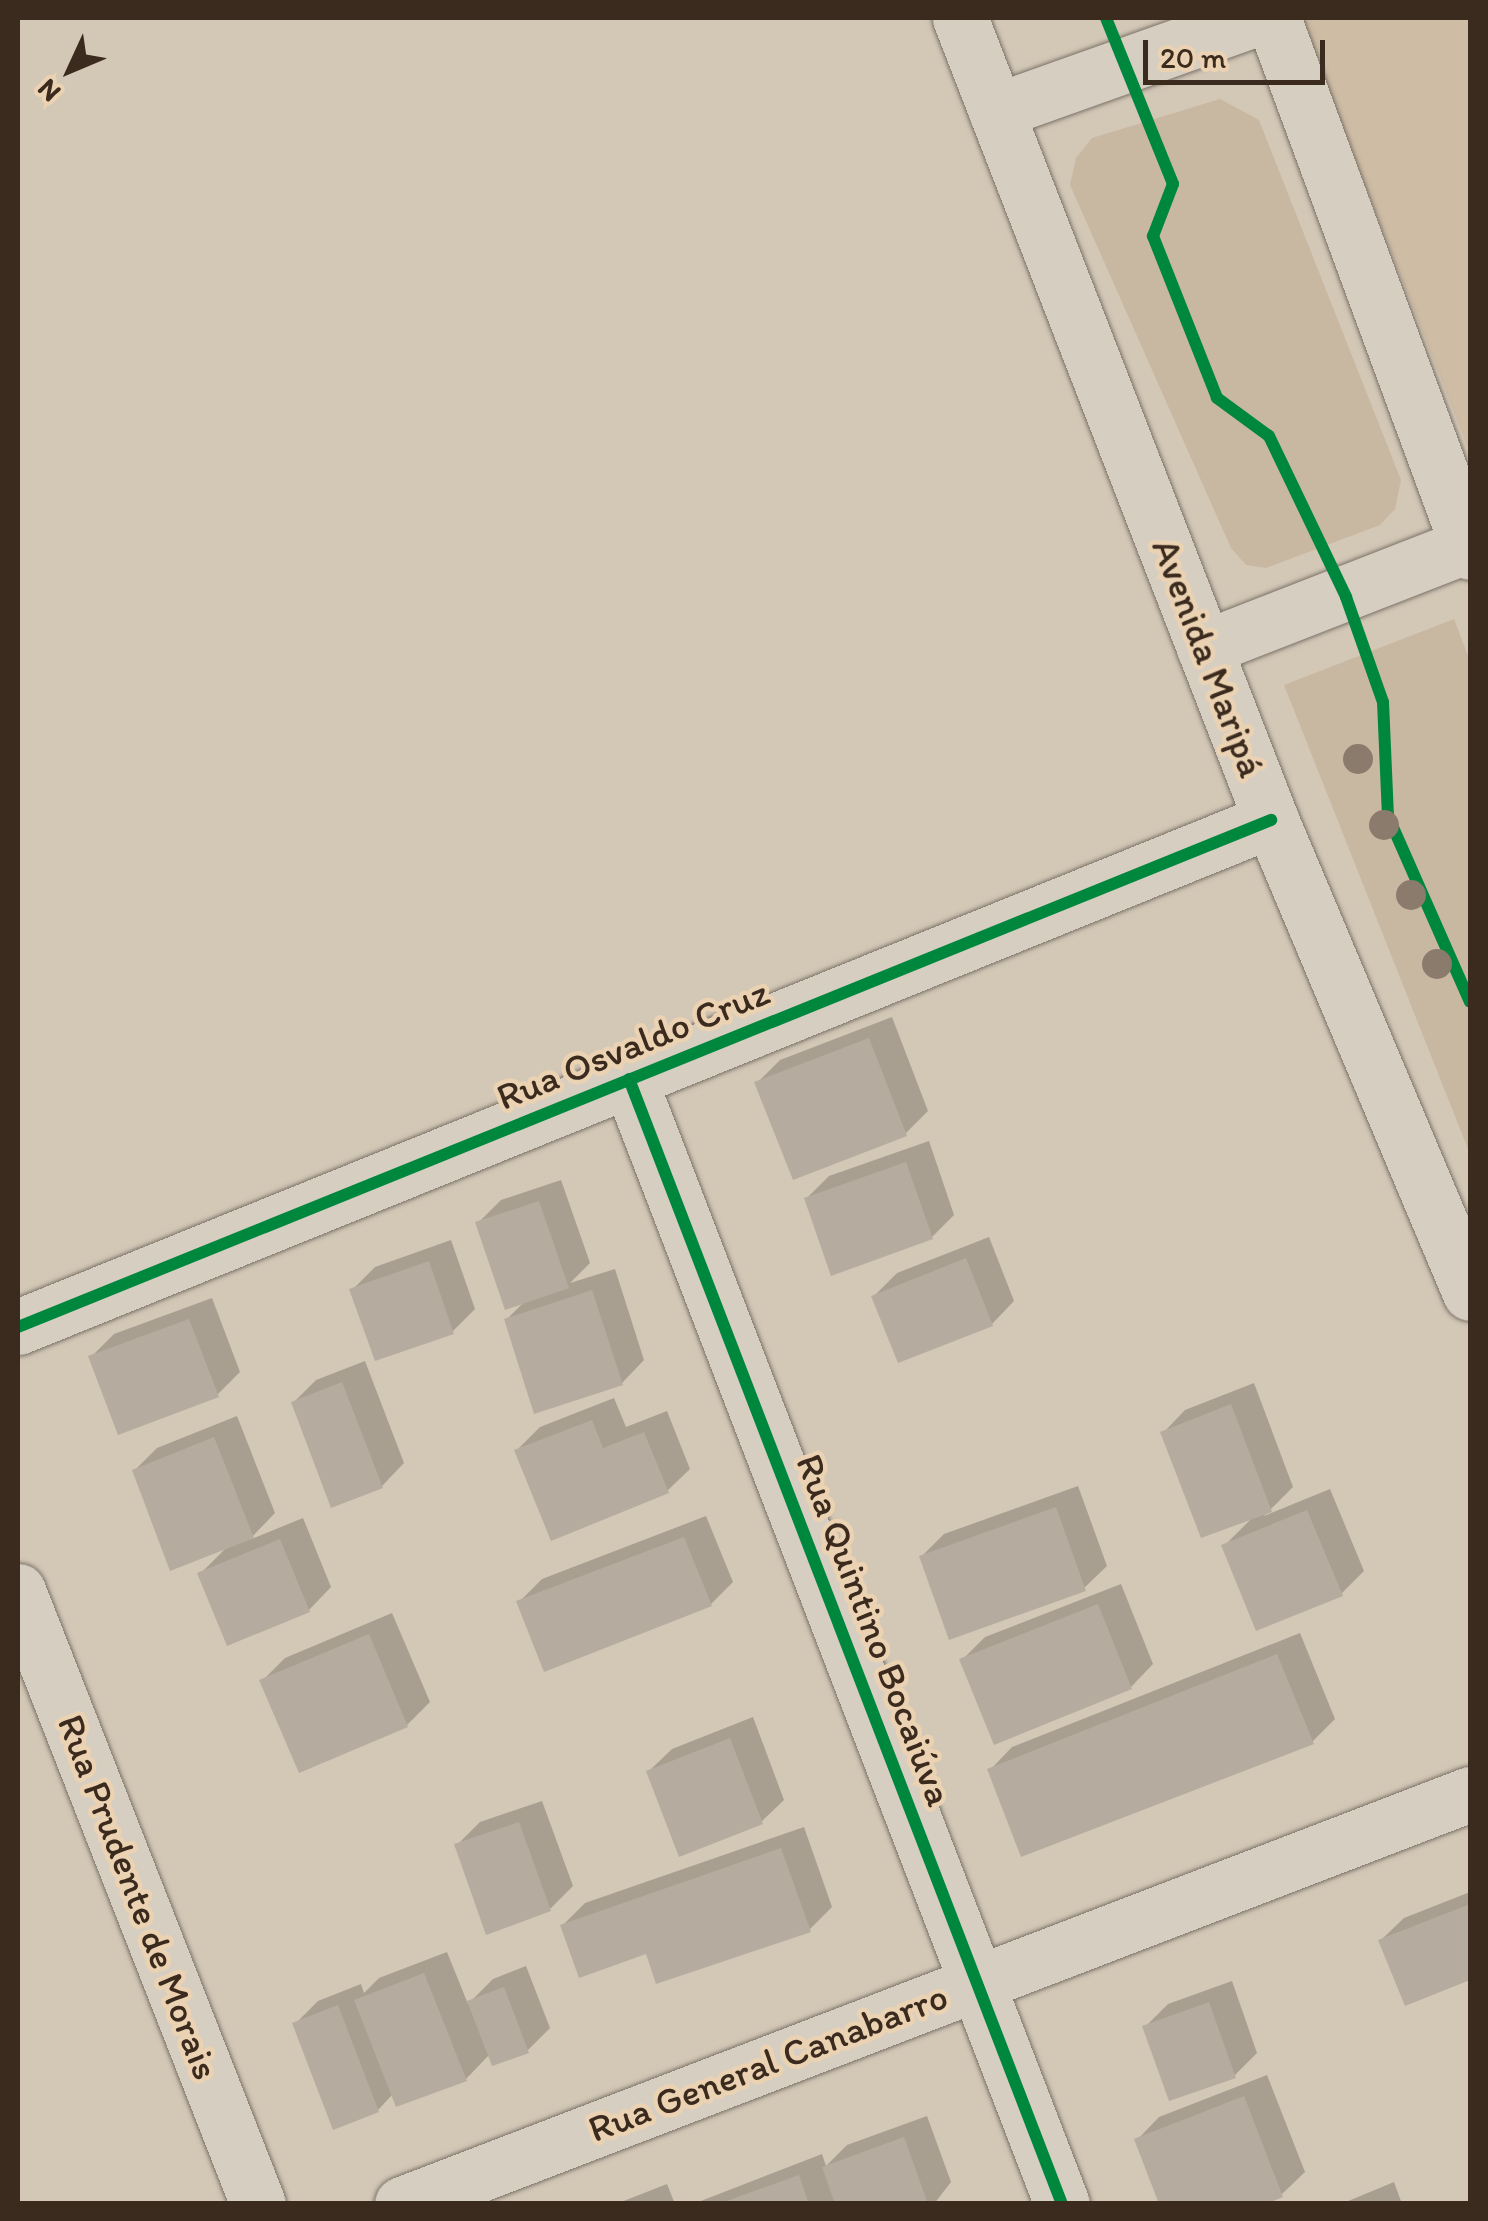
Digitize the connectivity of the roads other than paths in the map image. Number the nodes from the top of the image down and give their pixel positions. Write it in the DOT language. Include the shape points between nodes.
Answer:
graph roads {
  1 [pos="960,18"];
  2 [pos="1257,18"];
  3 [pos="1274,18"];
  4 [pos="996,111"];
  5 [pos="1469,548"];
  6 [pos="1204,648"];
  7 [pos="1271,820"];
  8 [pos="630,1079"];
  9 [pos="1470,1293"];
  10 [pos="18,1327"];
  11 [pos="18,1591"];
  12 [pos="1470,1794"];
  13 [pos="977,1982"];
  14 [pos="258,2204"];
  15 [pos="402,2204"];
  16 [pos="1062,2204"];
  1 -- 4 [label="street, Avenida Maripá"];
  2 -- 4 [label="street"];
  3 -- 5 [label="street"];
  4 -- 6 [label="street, Avenida Maripá"];
  5 -- 6 [label="street"];
  6 -- 7 [label="street, Avenida Maripá"];
  7 -- 8 [label="street, Rua Osvaldo Cruz"];
  7 -- 9 [label="street, Avenida Maripá"];
  8 -- 10 [label="street, Rua Osvaldo Cruz"];
  8 -- 13 [label="street, Rua Quintino Bocaiúva"];
  11 -- 14 [label="street, Rua Prudente de Morais"];
  12 -- 13 [label="street, Rua General Canabarro"];
  13 -- 15 [label="street, Rua General Canabarro"];
  13 -- 16 [label="street, Rua Quintino Bocaiúva"];
}
